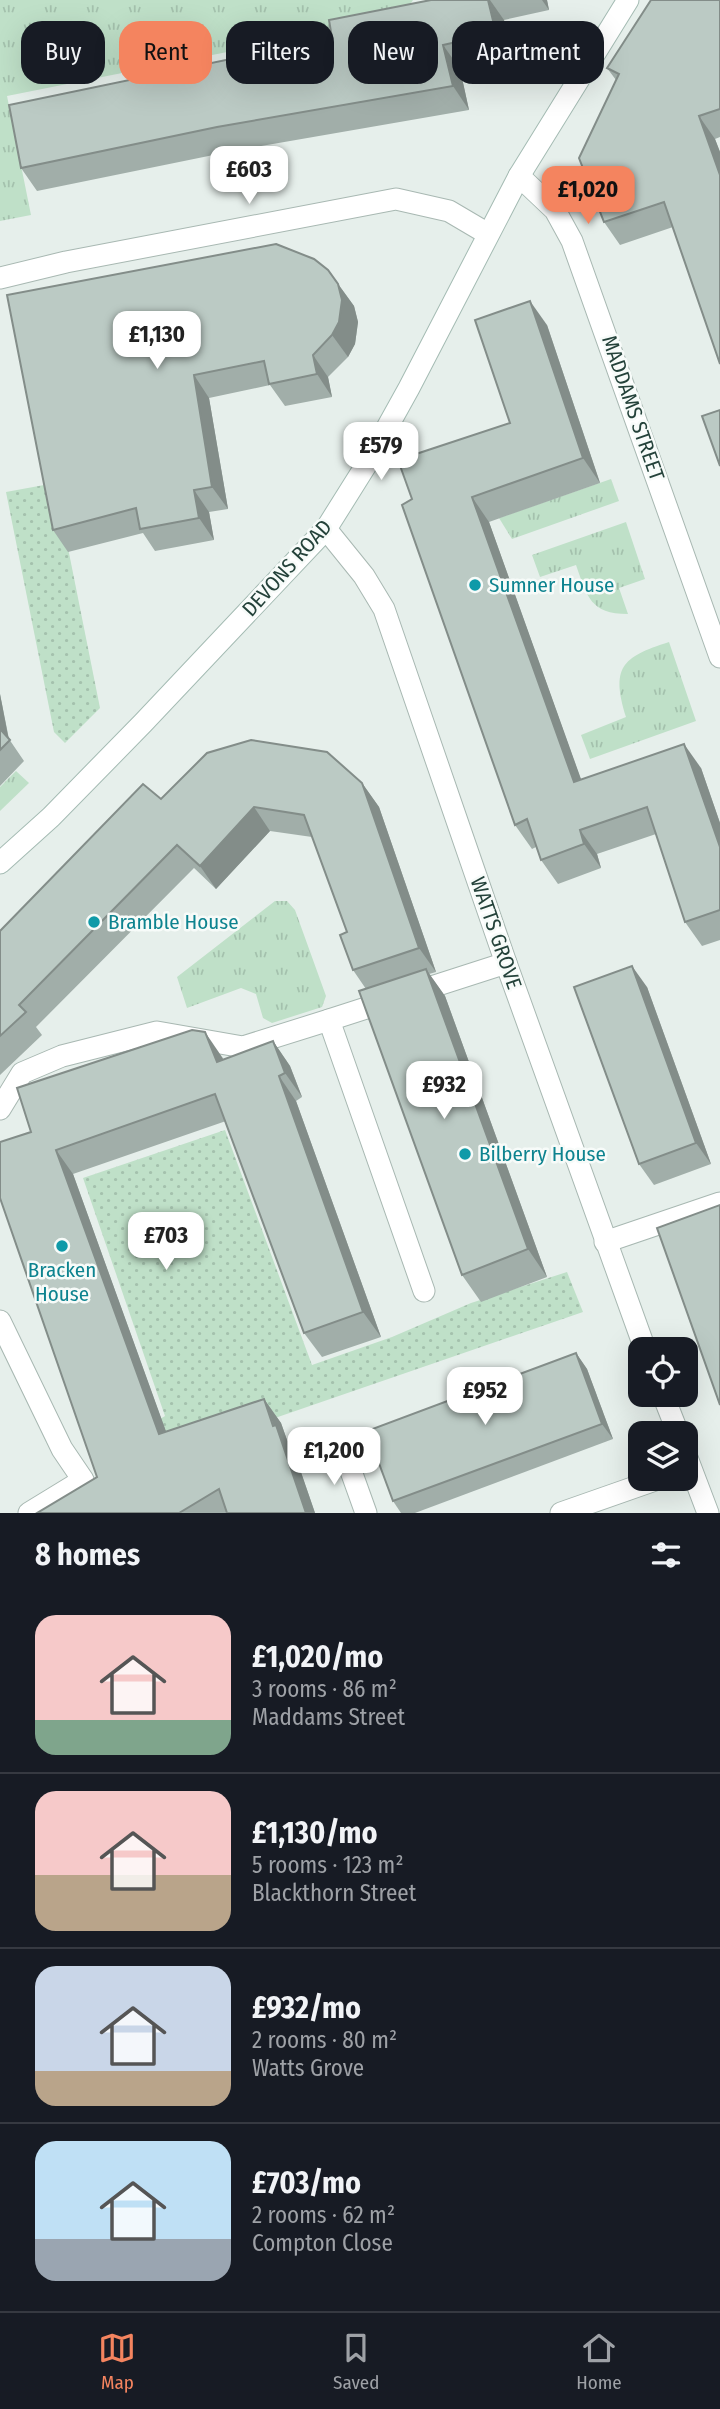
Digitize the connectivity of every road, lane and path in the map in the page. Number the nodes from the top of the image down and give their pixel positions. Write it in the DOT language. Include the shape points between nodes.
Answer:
graph roads {
  1 [pos="628,0"];
  2 [pos="519,176"];
  3 [pos="488,234"];
  4 [pos="0,278"];
  5 [pos="326,529"];
  6 [pos="720,657"];
  7 [pos="0,863"];
  8 [pos="506,962"];
  9 [pos="330,1020"];
  10 [pos="0,1109"];
  11 [pos="720,1203"];
  12 [pos="605,1242"];
  13 [pos="424,1291"];
  14 [pos="0,1321"];
  15 [pos="641,1337"];
  16 [pos="342,1446"];
  17 [pos="698,1488"];
  18 [pos="628,1490"];
  19 [pos="29,1513"];
  20 [pos="366,1513"];
  21 [pos="561,1513"];
  22 [pos="708,1513"];
  1 -- 2 [label="street, DEVONS ROAD"];
  2 -- 3 [label="street, DEVONS ROAD"];
  2 -- 6 [label="street, MADDAMS STREET" via="555,210 572,241"];
  3 -- 4 [label="street" via="449,211 396,199"];
  3 -- 5 [label="street, DEVONS ROAD" via="409,388"];
  5 -- 7 [label="street, DEVONS ROAD" via="134,732"];
  5 -- 8 [label="street, WATTS GROVE" via="384,609"];
  8 -- 9 [label="street"];
  8 -- 12 [label="street, WATTS GROVE"];
  9 -- 10 [label="street" via="243,1047 157,1032 62,1056 22,1073"];
  9 -- 13 [label="street"];
  11 -- 12 [label="street"];
  12 -- 15 [label="street, WATTS GROVE"];
  14 -- 19 [label="street" via="62,1449 83,1480"];
  16 -- 20 [label="street"];
  17 -- 22 [label="street"];
  18 -- 21 [label="street"];
}
